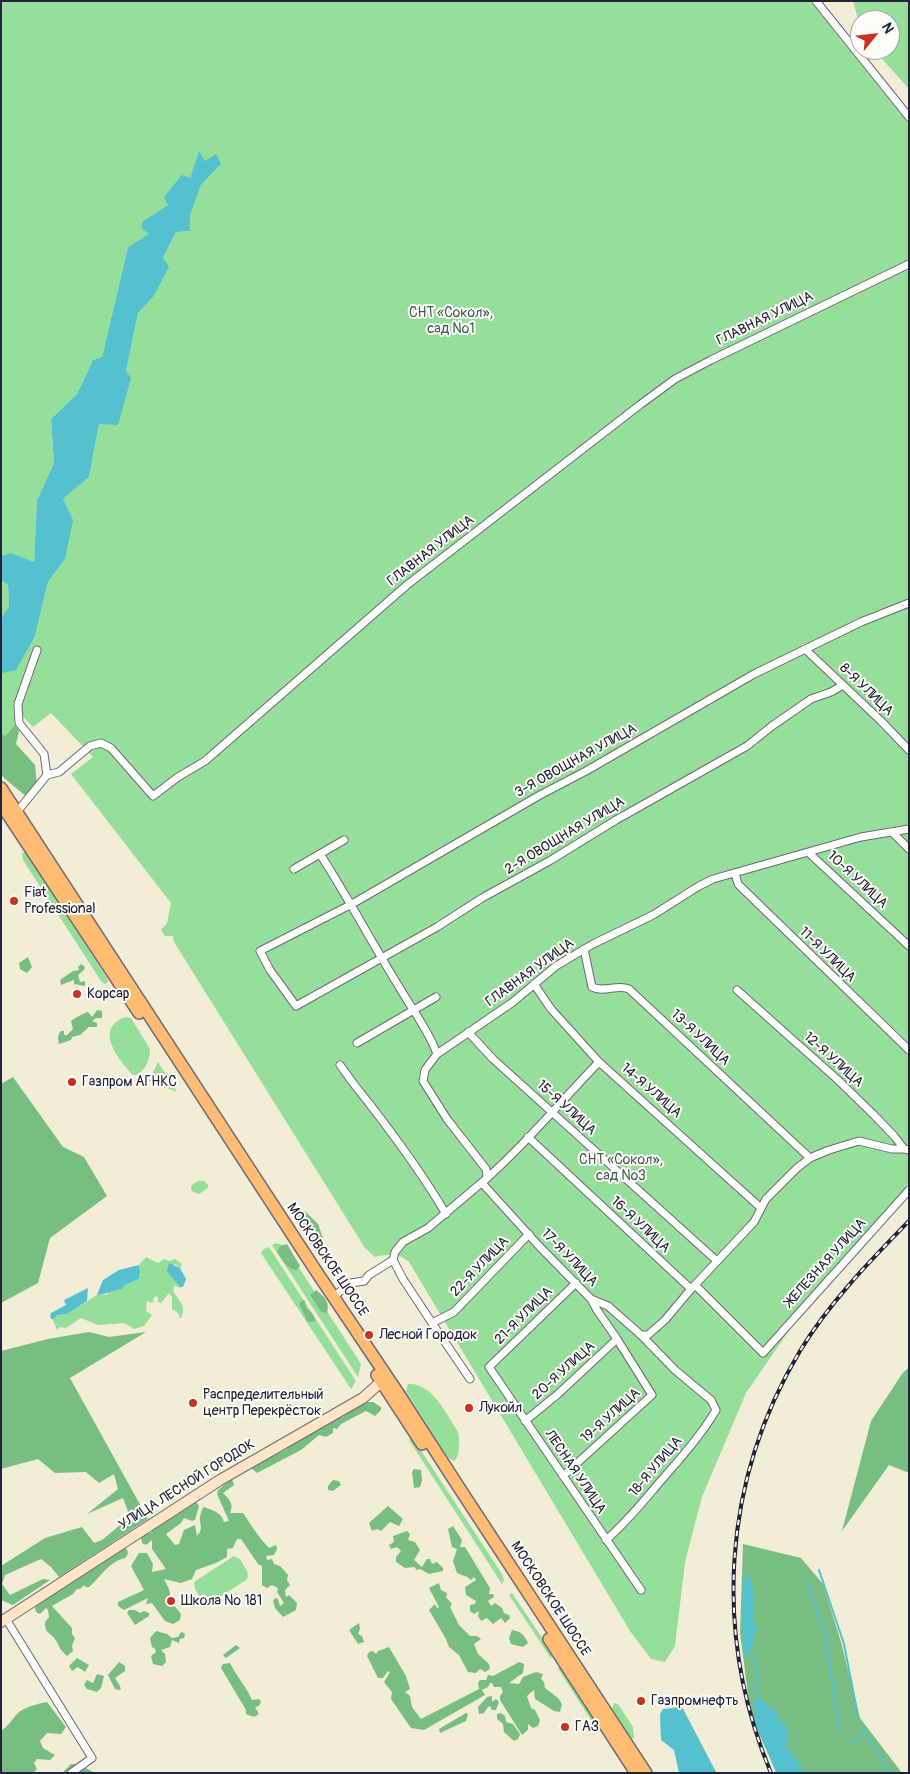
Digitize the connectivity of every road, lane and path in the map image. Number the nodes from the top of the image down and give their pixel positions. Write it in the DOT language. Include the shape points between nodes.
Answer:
graph roads {
  1 [pos="816,1"];
  2 [pos="909,117"];
  3 [pos="909,264"];
  4 [pos="909,603"];
  5 [pos="805,648"];
  6 [pos="37,650"];
  7 [pos="843,685"];
  8 [pos="909,750"];
  9 [pos="47,775"];
  10 [pos="1,788"];
  11 [pos="1,804"];
  12 [pos="17,812"];
  13 [pos="909,829"];
  14 [pos="893,832"];
  15 [pos="344,840"];
  16 [pos="909,849"];
  17 [pos="810,853"];
  18 [pos="320,854"];
  19 [pos="294,869"];
  20 [pos="735,873"];
  21 [pos="352,904"];
  22 [pos="909,946"];
  23 [pos="584,949"];
  24 [pos="382,958"];
  25 [pos="534,984"];
  26 [pos="737,990"];
  27 [pos="436,997"];
  28 [pos="296,1006"];
  29 [pos="414,1010"];
  30 [pos="468,1032"];
  31 [pos="357,1043"];
  32 [pos="909,1050"];
  33 [pos="437,1054"];
  34 [pos="599,1062"];
  35 [pos="340,1065"];
  36 [pos="551,1112"];
  37 [pos="528,1137"];
  38 [pos="906,1150"];
  39 [pos="810,1158"];
  40 [pos="484,1181"];
  41 [pos="909,1190"];
  42 [pos="761,1208"];
  43 [pos="446,1214"];
  44 [pos="277,1218"];
  45 [pos="529,1234"];
  46 [pos="393,1260"];
  47 [pos="717,1261"];
  48 [pos="576,1283"];
  49 [pos="693,1287"];
  50 [pos="333,1296"];
  51 [pos="591,1299"];
  52 [pos="432,1323"];
  53 [pos="645,1335"];
  54 [pos="617,1339"];
  55 [pos="763,1353"];
  56 [pos="489,1367"];
  57 [pos="383,1378"];
  58 [pos="470,1378"];
  59 [pos="714,1403"];
  60 [pos="525,1421"];
  61 [pos="563,1476"];
  62 [pos="606,1540"];
  63 [pos="641,1590"];
  64 [pos="4,1620"];
  65 [pos="71,1773"];
  66 [pos="636,1773"];
  67 [pos="646,1773"];
  1 -- 2 [label="street"];
  3 -- 9 [label="street, ГЛАВНАЯ УЛИЦА" via="675,379 414,580 205,761 153,796 111,748 101,742 90,746 60,772"];
  4 -- 5 [label="street, 3-Я ОВОЩНАЯ УЛИЦА"];
  5 -- 7 [label="street, 8-Я УЛИЦА"];
  5 -- 21 [label="street, 3-Я ОВОЩНАЯ УЛИЦА"];
  6 -- 9 [label="street" via="18,704 19,723 44,754"];
  7 -- 8 [label="street, 8-Я УЛИЦА"];
  7 -- 24 [label="street, 2-Я ОВОЩНАЯ УЛИЦА" via="811,699 747,746"];
  9 -- 12 [label="street, ГЛАВНАЯ УЛИЦА"];
  10 -- 12 [label="main road, МОСКОВСКОЕ ШОССЕ"];
  11 -- 44 [label="main road, МОСКОВСКОЕ ШОССЕ"];
  12 -- 44 [label="main road, МОСКОВСКОЕ ШОССЕ"];
  13 -- 14 [label="street, ГЛАВНАЯ УЛИЦА"];
  14 -- 16 [label="street"];
  14 -- 17 [label="street, ГЛАВНАЯ УЛИЦА" via="861,837"];
  15 -- 18 [label="street"];
  17 -- 20 [label="street, ГЛАВНАЯ УЛИЦА"];
  17 -- 22 [label="street, 10-Я УЛИЦА"];
  18 -- 19 [label="street"];
  18 -- 21 [label="street"];
  20 -- 23 [label="street, ГЛАВНАЯ УЛИЦА" via="699,886 653,915"];
  20 -- 32 [label="street, 11-Я УЛИЦА" via="738,884"];
  21 -- 24 [label="street"];
  21 -- 28 [label="street, 3-Я ОВОЩНАЯ УЛИЦА" via="260,951"];
  23 -- 25 [label="street, ГЛАВНАЯ УЛИЦА"];
  23 -- 39 [label="street, 13-Я УЛИЦА" via="592,988 623,986 629,989"];
  24 -- 28 [label="street, 2-Я ОВОЩНАЯ УЛИЦА"];
  24 -- 29 [label="street"];
  25 -- 30 [label="street, ГЛАВНАЯ УЛИЦА"];
  25 -- 34 [label="street, 14-Я УЛИЦА" via="551,1009"];
  26 -- 38 [label="street, 12-Я УЛИЦА" via="850,1092"];
  27 -- 29 [label="street"];
  29 -- 31 [label="street"];
  29 -- 33 [label="street"];
  30 -- 33 [label="street, ГЛАВНАЯ УЛИЦА"];
  30 -- 36 [label="street, 15-Я УЛИЦА"];
  33 -- 40 [label="street, ГЛАВНАЯ УЛИЦА" via="425,1070 423,1081 447,1119 486,1169"];
  34 -- 36 [label="street"];
  34 -- 42 [label="street, 14-Я УЛИЦА"];
  35 -- 43 [label="street" via="430,1186"];
  36 -- 37 [label="street"];
  36 -- 47 [label="street, 15-Я УЛИЦА"];
  37 -- 40 [label="street" via="518,1151"];
  37 -- 49 [label="street, 16-Я УЛИЦА"];
  38 -- 39 [label="street" via="892,1150 859,1141"];
  39 -- 42 [label="street" via="780,1184"];
  40 -- 43 [label="street"];
  40 -- 45 [label="street, 17-Я УЛИЦА"];
  41 -- 55 [label="street, ЖЕЛЕЗНАЯ УЛИЦА"];
  42 -- 47 [label="street" via="754,1222"];
  43 -- 46 [label="street" via="403,1242"];
  44 -- 50 [label="main road, МОСКОВСКОЕ ШОССЕ"];
  44 -- 57 [label="main road, МОСКОВСКОЕ ШОССЕ"];
  45 -- 48 [label="street, 17-Я УЛИЦА"];
  45 -- 52 [label="street, 22-Я УЛИЦА" via="454,1312"];
  46 -- 50 [label="street" via="364,1281 351,1283"];
  46 -- 52 [label="street"];
  47 -- 49 [label="street"];
  48 -- 51 [label="street, 17-Я УЛИЦА"];
  48 -- 56 [label="street, 21-Я УЛИЦА"];
  49 -- 53 [label="street" via="665,1320"];
  49 -- 55 [label="street, 16-Я УЛИЦА"];
  50 -- 57 [label="main road, МОСКОВСКОЕ ШОССЕ"];
  51 -- 53 [label="street, 17-Я УЛИЦА" via="608,1306"];
  51 -- 54 [label="street"];
  52 -- 58 [label="street"];
  53 -- 59 [label="street, 17-Я УЛИЦА" via="675,1370"];
  54 -- 60 [label="street, 20-Я УЛИЦА"];
  54 -- 61 [label="street, 19-Я УЛИЦА" via="652,1395"];
  56 -- 60 [label="street, ЛЕСНАЯ УЛИЦА"];
  57 -- 64 [label="street, УЛИЦА ЛЕСНОЙ ГОРОДОК" via="363,1398 212,1485"];
  57 -- 66 [label="main road, МОСКОВСКОЕ ШОССЕ"];
  57 -- 67 [label="main road, МОСКОВСКОЕ ШОССЕ"];
  59 -- 62 [label="street, 18-Я УЛИЦА" via="716,1410 689,1448"];
  60 -- 61 [label="street, ЛЕСНАЯ УЛИЦА"];
  61 -- 62 [label="street, ЛЕСНАЯ УЛИЦА"];
  62 -- 63 [label="street, ЛЕСНАЯ УЛИЦА"];
  64 -- 65 [label="street" via="92,1758"];
}
